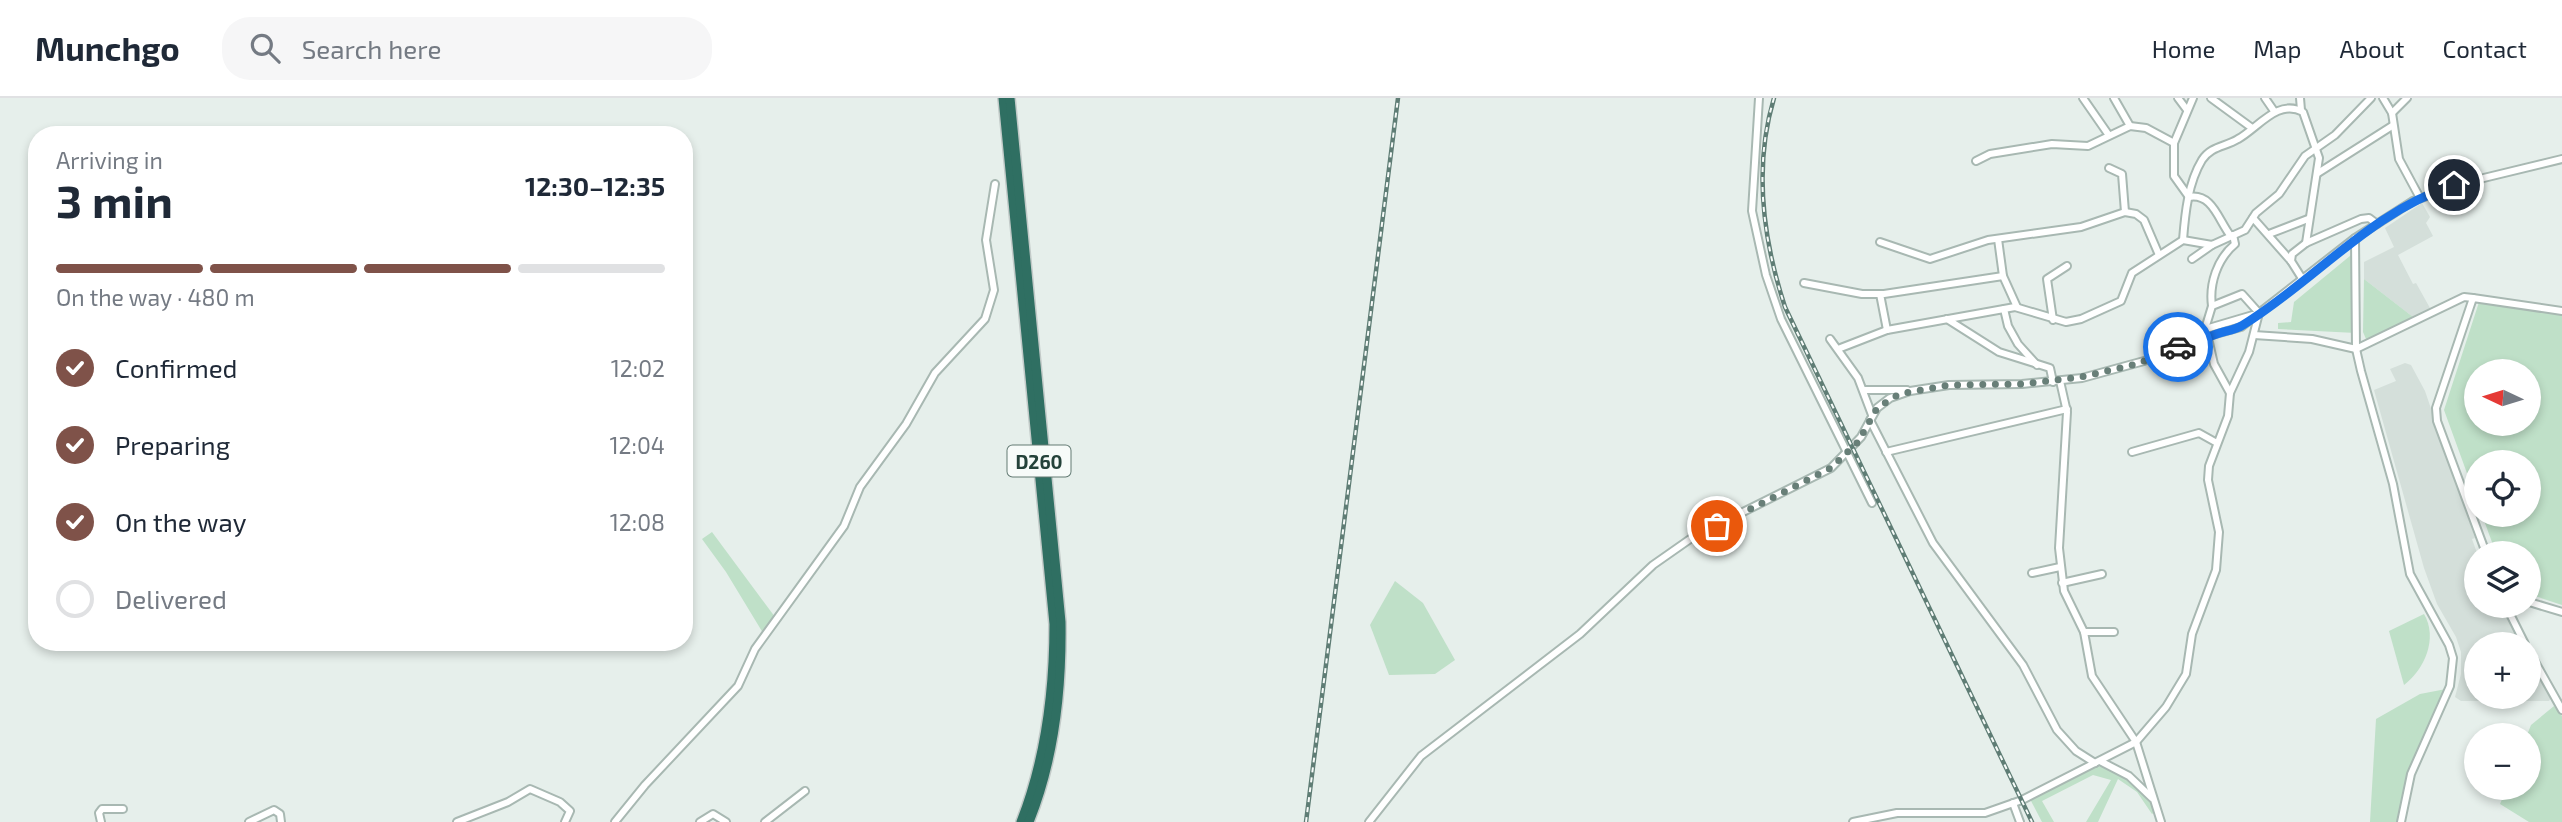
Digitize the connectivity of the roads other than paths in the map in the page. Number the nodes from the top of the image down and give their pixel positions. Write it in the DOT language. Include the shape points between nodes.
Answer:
graph roads {
  1 [pos="1003,98"];
  2 [pos="1010,98"];
  3 [pos="1759,98"];
  4 [pos="2082,98"];
  5 [pos="2114,98"];
  6 [pos="2178,98"];
  7 [pos="2193,98"];
  8 [pos="2211,98"];
  9 [pos="2265,98"];
  10 [pos="2300,98"];
  11 [pos="2371,98"];
  12 [pos="2383,98"];
  13 [pos="2407,98"];
  14 [pos="2187,110"];
  15 [pos="2301,110"];
  16 [pos="2274,111"];
  17 [pos="2392,113"];
  18 [pos="2130,126"];
  19 [pos="2392,126"];
  20 [pos="2252,128"];
  21 [pos="2108,134"];
  22 [pos="2174,143"];
  23 [pos="2318,146"];
  24 [pos="2562,159"];
  25 [pos="1976,161"];
  26 [pos="2109,168"];
  27 [pos="2318,173"];
  28 [pos="995,184"];
  29 [pos="2189,197"];
  30 [pos="2420,198"];
  31 [pos="2125,212"];
  32 [pos="2253,218"];
  33 [pos="2308,219"];
  34 [pos="2377,223"];
  35 [pos="2269,234"];
  36 [pos="2231,235"];
  37 [pos="2355,238"];
  38 [pos="1998,239"];
  39 [pos="2183,240"];
  40 [pos="1880,242"];
  41 [pos="2306,243"];
  42 [pos="2212,245"];
  43 [pos="2159,255"];
  44 [pos="2192,260"];
  45 [pos="2291,261"];
  46 [pos="2067,266"];
  47 [pos="2003,276"];
  48 [pos="2303,280"];
  49 [pos="1804,283"];
  50 [pos="1881,295"];
  51 [pos="2473,298"];
  52 [pos="2211,306"];
  53 [pos="2017,307"];
  54 [pos="2004,309"];
  55 [pos="2562,312"];
  56 [pos="2259,313"];
  57 [pos="1947,319"];
  58 [pos="2053,320"];
  59 [pos="1887,330"];
  60 [pos="2207,333"];
  61 [pos="2253,335"];
  62 [pos="1830,339"];
  63 [pos="1838,349"];
  64 [pos="2356,349"];
  65 [pos="2037,365"];
  66 [pos="2056,381"];
  67 [pos="1864,390"];
  68 [pos="1910,391"];
  69 [pos="2230,393"];
  70 [pos="2067,409"];
  71 [pos="1871,418"];
  72 [pos="2217,443"];
  73 [pos="1849,449"];
  74 [pos="1886,452"];
  75 [pos="2132,452"];
  76 [pos="1872,503"];
  77 [pos="2482,541"];
  78 [pos="2060,567"];
  79 [pos="2032,573"];
  80 [pos="2102,574"];
  81 [pos="2062,583"];
  82 [pos="2541,606"];
  83 [pos="2562,612"];
  84 [pos="2084,632"];
  85 [pos="2114,632"];
  86 [pos="2541,672"];
  87 [pos="2562,710"];
  88 [pos="2136,742"];
  89 [pos="2097,762"];
  90 [pos="805,790"];
  91 [pos="2013,803"];
  92 [pos="2155,803"];
  93 [pos="123,809"];
  94 [pos="102,822"];
  95 [pos="249,822"];
  96 [pos="281,822"];
  97 [pos="457,822"];
  98 [pos="565,822"];
  99 [pos="615,822"];
  100 [pos="699,822"];
  101 [pos="726,822"];
  102 [pos="765,822"];
  103 [pos="1021,822"];
  104 [pos="1029,822"];
  105 [pos="1369,822"];
  106 [pos="1853,822"];
  107 [pos="2020,822"];
  108 [pos="2161,822"];
  109 [pos="2402,822"];
  1 -- 103 [label="highway, D260" via="1054,624 1046,731"];
  2 -- 104 [label="highway, D260" via="1061,621 1054,733"];
  3 -- 73 [label="street" via="1752,211 1766,275 1781,319"];
  4 -- 21 [label="street"];
  5 -- 18 [label="street"];
  6 -- 14 [label="street"];
  7 -- 14 [label="street"];
  8 -- 20 [label="street"];
  9 -- 16 [label="street"];
  10 -- 15 [label="street"];
  11 -- 23 [label="street"];
  12 -- 17 [label="street"];
  13 -- 17 [label="street"];
  14 -- 22 [label="street"];
  15 -- 16 [label="street"];
  15 -- 23 [label="street"];
  16 -- 20 [label="street"];
  17 -- 19 [label="street"];
  18 -- 21 [label="street"];
  18 -- 22 [label="street" via="2151,129"];
  19 -- 27 [label="street"];
  19 -- 30 [label="street" via="2399,159"];
  20 -- 29 [label="street" via="2207,153 2194,174"];
  21 -- 25 [label="street" via="2088,146 2052,144 1990,154"];
  22 -- 29 [label="street" via="2174,176"];
  23 -- 27 [label="street"];
  23 -- 32 [label="street"];
  24 -- 30 [label="street" via="2475,179"];
  26 -- 31 [label="street" via="2122,174"];
  27 -- 33 [label="street"];
  28 -- 99 [label="street" via="986,240 994,290 985,319 935,373 914,413 860,486 844,526 755,649 742,680"];
  29 -- 36 [label="street" via="2208,200"];
  29 -- 39 [label="street"];
  30 -- 34 [label="street"];
  31 -- 38 [label="street" via="2081,227"];
  31 -- 43 [label="street" via="2144,220"];
  32 -- 35 [label="street"];
  32 -- 36 [label="street" via="2245,230"];
  33 -- 35 [label="street"];
  33 -- 41 [label="street"];
  34 -- 37 [label="street"];
  34 -- 41 [label="street" via="2363,218"];
  35 -- 45 [label="street"];
  36 -- 42 [label="street"];
  36 -- 52 [label="street" via="2235,243 2224,254 2210,289"];
  37 -- 48 [label="street"];
  37 -- 64 [label="street"];
  38 -- 40 [label="street" via="1930,260"];
  38 -- 47 [label="street"];
  39 -- 42 [label="street"];
  39 -- 43 [label="street"];
  41 -- 45 [label="street" via="2292,254"];
  42 -- 44 [label="street"];
  43 -- 58 [label="street" via="2130,276 2121,302 2076,321"];
  45 -- 48 [label="street"];
  46 -- 58 [label="street" via="2047,280"];
  47 -- 50 [label="street"];
  47 -- 53 [label="street"];
  48 -- 56 [label="street"];
  49 -- 50 [label="street"];
  50 -- 59 [label="street"];
  51 -- 55 [label="street"];
  51 -- 64 [label="street" via="2464,297"];
  51 -- 77 [label="street" via="2435,415"];
  52 -- 56 [label="street" via="2242,294"];
  52 -- 60 [label="street"];
  53 -- 54 [label="street"];
  53 -- 58 [label="street"];
  54 -- 57 [label="street"];
  54 -- 65 [label="street" via="2018,344"];
  56 -- 60 [label="street"];
  56 -- 61 [label="street"];
  57 -- 59 [label="street"];
  57 -- 65 [label="street" via="1999,352"];
  59 -- 63 [label="street"];
  60 -- 66 [label="street" via="2137,364"];
  60 -- 69 [label="street" via="2214,365"];
  61 -- 64 [label="street" via="2312,339"];
  61 -- 69 [label="street"];
  62 -- 63 [label="street"];
  63 -- 67 [label="street"];
  64 -- 109 [label="street" via="2395,494 2407,563 2453,658 2450,686 2411,774"];
  65 -- 66 [label="street" via="2050,368"];
  66 -- 68 [label="street"];
  66 -- 70 [label="street"];
  67 -- 68 [label="street"];
  67 -- 71 [label="street"];
  68 -- 71 [label="street" via="1885,401"];
  69 -- 72 [label="street" via="2228,415"];
  70 -- 74 [label="street"];
  70 -- 78 [label="street"];
  71 -- 73 [label="street"];
  71 -- 74 [label="street"];
  72 -- 75 [label="street" via="2199,433"];
  72 -- 88 [label="street" via="2208,471 2219,532 2214,578 2192,634 2184,679"];
  73 -- 76 [label="street"];
  73 -- 105 [label="street" via="1831,468 1663,556 1580,634 1427,751"];
  74 -- 89 [label="street" via="1933,543 2023,665 2057,730 2076,751"];
  78 -- 79 [label="street"];
  78 -- 81 [label="street"];
  80 -- 81 [label="street"];
  81 -- 84 [label="street"];
  82 -- 83 [label="street"];
  84 -- 85 [label="street"];
  84 -- 88 [label="street" via="2092,676"];
  86 -- 87 [label="street"];
  88 -- 89 [label="street"];
  88 -- 92 [label="street"];
  89 -- 91 [label="street"];
  89 -- 92 [label="street" via="2130,776"];
  90 -- 102 [label="street"];
  91 -- 106 [label="street" via="1985,813 1897,813"];
  91 -- 107 [label="street"];
  92 -- 108 [label="street"];
  93 -- 94 [label="street" via="102,809"];
  95 -- 96 [label="street" via="274,810"];
  97 -- 98 [label="street" via="508,803 530,789 570,811"];
  100 -- 101 [label="street" via="713,814"];
}
